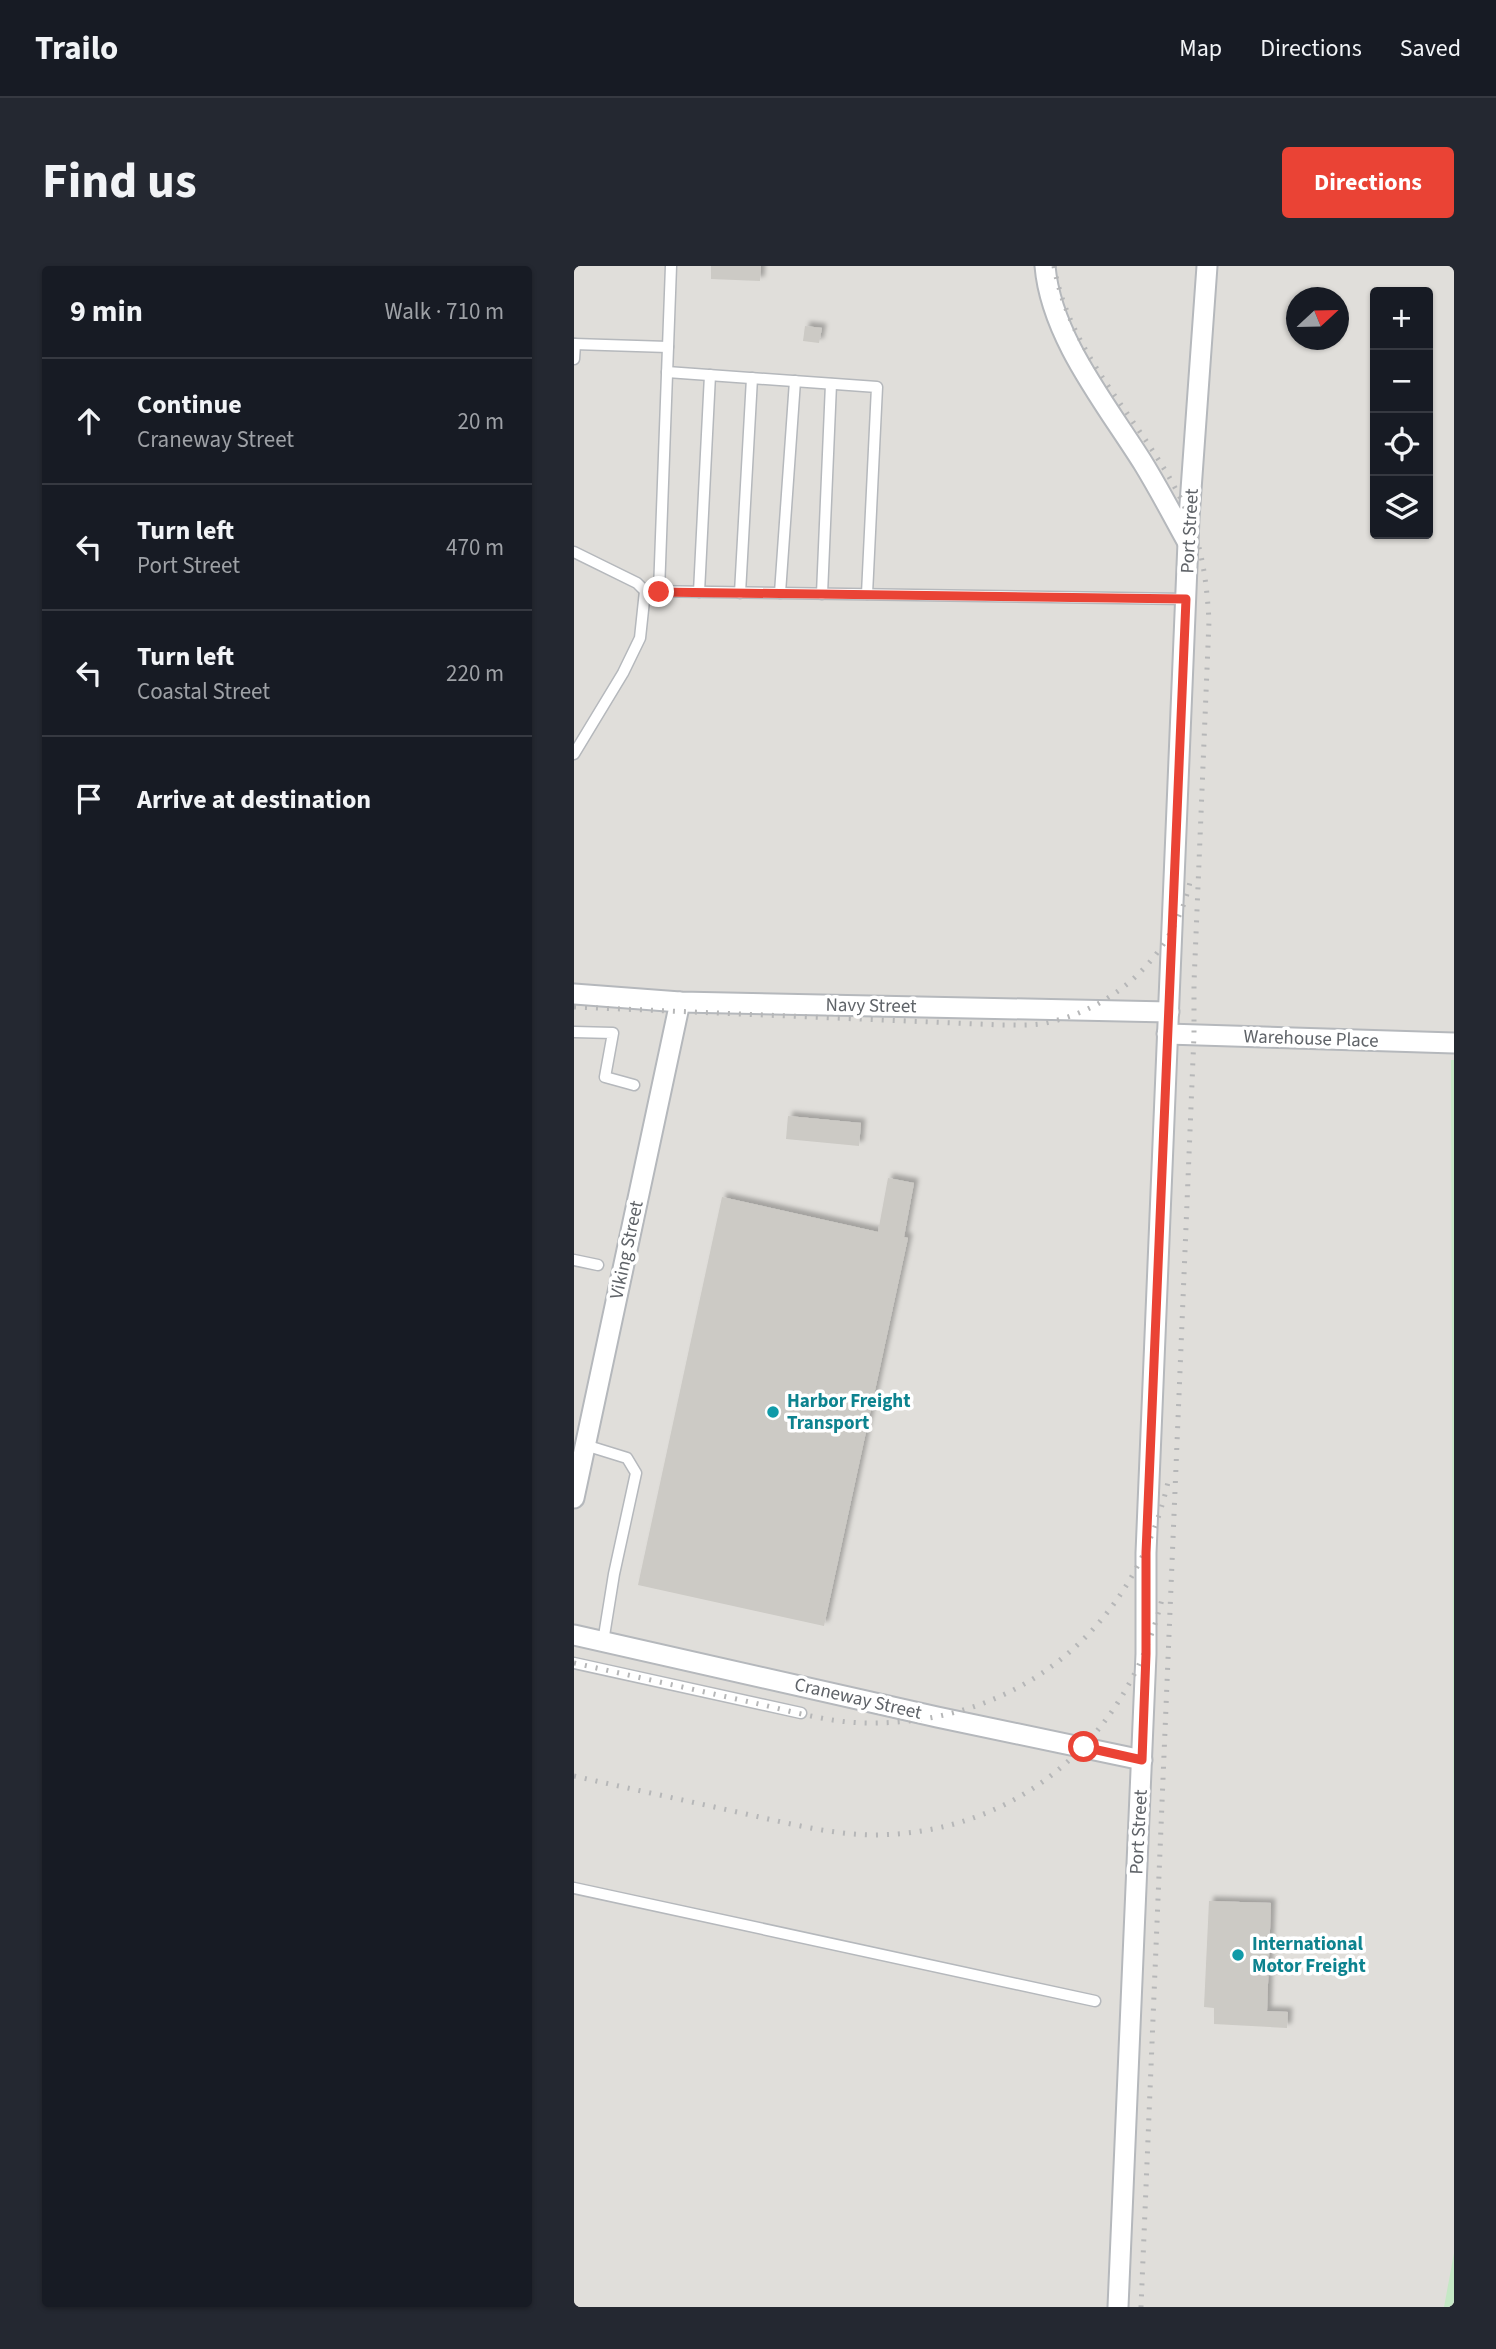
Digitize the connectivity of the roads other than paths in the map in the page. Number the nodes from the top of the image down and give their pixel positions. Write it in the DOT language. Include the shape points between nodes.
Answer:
graph roads {
  1 [pos="671,266"];
  2 [pos="1045,266"];
  3 [pos="1207,266"];
  4 [pos="574,344"];
  5 [pos="668,347"];
  6 [pos="574,359"];
  7 [pos="667,372"];
  8 [pos="710,375"];
  9 [pos="752,378"];
  10 [pos="795,381"];
  11 [pos="831,384"];
  12 [pos="1188,544"];
  13 [pos="574,552"];
  14 [pos="645,591"];
  15 [pos="659,592"];
  16 [pos="699,592"];
  17 [pos="740,593"];
  18 [pos="780,593"];
  19 [pos="822,594"];
  20 [pos="867,594"];
  21 [pos="1186,599"];
  22 [pos="574,754"];
  23 [pos="574,995"];
  24 [pos="680,1002"];
  25 [pos="1169,1013"];
  26 [pos="574,1032"];
  27 [pos="1167,1034"];
  28 [pos="1454,1044"];
  29 [pos="634,1085"];
  30 [pos="574,1260"];
  31 [pos="597,1265"];
  32 [pos="585,1445"];
  33 [pos="574,1498"];
  34 [pos="574,1635"];
  35 [pos="603,1642"];
  36 [pos="574,1663"];
  37 [pos="801,1713"];
  38 [pos="1142,1760"];
  39 [pos="574,1888"];
  40 [pos="1095,2001"];
  41 [pos="1118,2307"];
  1 -- 5 [label="lane"];
  2 -- 12 [label="street" via="1063,332"];
  3 -- 12 [label="street, Port Street"];
  4 -- 5 [label="lane"];
  4 -- 6 [label="lane"];
  5 -- 7 [label="lane"];
  7 -- 8 [label="lane"];
  7 -- 15 [label="lane"];
  8 -- 9 [label="lane"];
  8 -- 16 [label="lane"];
  9 -- 10 [label="lane"];
  9 -- 17 [label="lane"];
  10 -- 11 [label="lane"];
  10 -- 18 [label="lane"];
  11 -- 19 [label="lane"];
  11 -- 20 [label="lane" via="877,387"];
  12 -- 21 [label="street, Port Street"];
  13 -- 14 [label="lane"];
  14 -- 15 [label="lane"];
  14 -- 22 [label="lane" via="640,638"];
  15 -- 16 [label="lane"];
  16 -- 17 [label="lane"];
  17 -- 18 [label="lane"];
  18 -- 19 [label="lane"];
  19 -- 20 [label="lane"];
  20 -- 21 [label="lane"];
  21 -- 25 [label="street, Port Street"];
  23 -- 24 [label="street, Navy Street"];
  24 -- 25 [label="street, Navy Street"];
  24 -- 32 [label="street, Viking Street"];
  25 -- 27 [label="street, Port Street"];
  26 -- 29 [label="lane" via="612,1033 605,1077"];
  27 -- 28 [label="street, Warehouse Place"];
  27 -- 38 [label="street, Port Street"];
  30 -- 31 [label="lane"];
  32 -- 33 [label="street, Viking Street"];
  32 -- 35 [label="lane" via="627,1458 636,1473"];
  34 -- 35 [label="street, Craneway Street"];
  35 -- 38 [label="street, Craneway Street"];
  36 -- 37 [label="lane, Craneway Street"];
  38 -- 41 [label="street, Port Street"];
  39 -- 40 [label="lane"];
}
